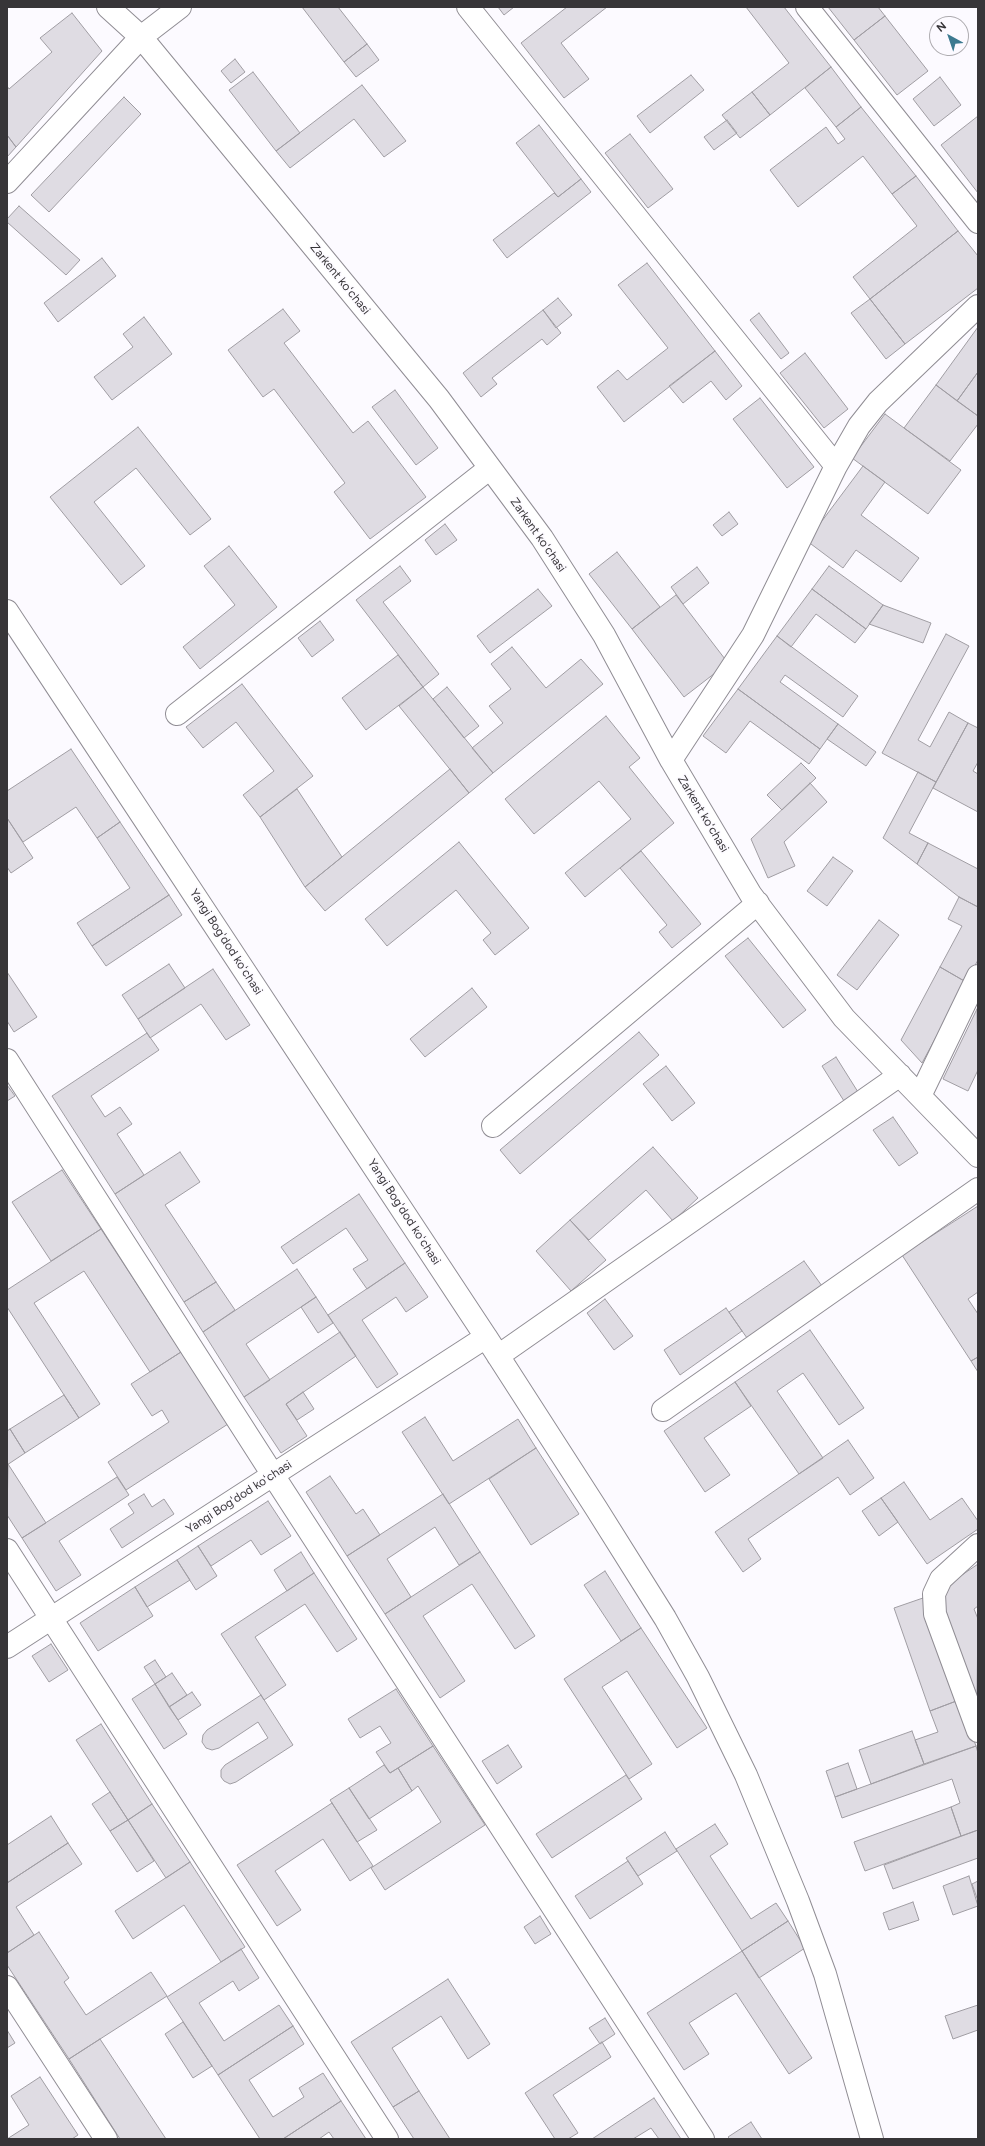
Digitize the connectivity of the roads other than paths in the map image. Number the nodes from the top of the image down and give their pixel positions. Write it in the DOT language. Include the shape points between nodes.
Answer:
graph roads {
  1 [pos="108,7"];
  2 [pos="180,7"];
  3 [pos="468,7"];
  4 [pos="807,7"];
  5 [pos="141,37"];
  6 [pos="7,182"];
  7 [pos="978,222"];
  8 [pos="978,306"];
  9 [pos="836,466"];
  10 [pos="490,468"];
  11 [pos="7,611"];
  12 [pos="177,714"];
  13 [pos="671,760"];
  14 [pos="758,903"];
  15 [pos="978,976"];
  16 [pos="7,1060"];
  17 [pos="900,1076"];
  18 [pos="920,1096"];
  19 [pos="493,1126"];
  20 [pos="978,1156"];
  21 [pos="978,1188"];
  22 [pos="486,1337"];
  23 [pos="498,1356"];
  24 [pos="663,1410"];
  25 [pos="273,1476"];
  26 [pos="978,1545"];
  27 [pos="7,1550"];
  28 [pos="51,1619"];
  29 [pos="7,1647"];
  30 [pos="978,1731"];
  31 [pos="7,1987"];
  32 [pos="106,2139"];
  33 [pos="387,2139"];
  34 [pos="703,2139"];
  35 [pos="872,2139"];
  1 -- 5 [label="street, Zarkent koʻchasi"];
  2 -- 5 [label="street"];
  3 -- 9 [label="street"];
  4 -- 7 [label="street"];
  5 -- 6 [label="street"];
  5 -- 10 [label="street, Zarkent koʻchasi" via="439,399"];
  8 -- 9 [label="street" via="878,402 859,426"];
  9 -- 13 [label="street" via="753,635"];
  10 -- 12 [label="street"];
  10 -- 13 [label="street, Zarkent koʻchasi" via="542,538 600,629"];
  11 -- 22 [label="street, Yangi Bogʻdod koʻchasi"];
  13 -- 14 [label="street, Zarkent koʻchasi"];
  14 -- 17 [label="street, Zarkent koʻchasi" via="844,1018"];
  14 -- 19 [label="street"];
  15 -- 18 [label="street"];
  16 -- 25 [label="street"];
  17 -- 18 [label="street, Zarkent koʻchasi"];
  17 -- 23 [label="street"];
  18 -- 20 [label="street, Zarkent koʻchasi"];
  21 -- 24 [label="street"];
  22 -- 23 [label="street"];
  22 -- 25 [label="street, Yangi Bogʻdod koʻchasi"];
  23 -- 35 [label="street" via="665,1618 746,1775 825,1974"];
  25 -- 28 [label="street, Yangi Bogʻdod koʻchasi"];
  25 -- 34 [label="street"];
  26 -- 30 [label="street" via="941,1579 934,1594 935,1614"];
  27 -- 28 [label="street"];
  28 -- 29 [label="street, Yangi Bogʻdod koʻchasi"];
  28 -- 33 [label="street"];
  31 -- 32 [label="street"];
}
